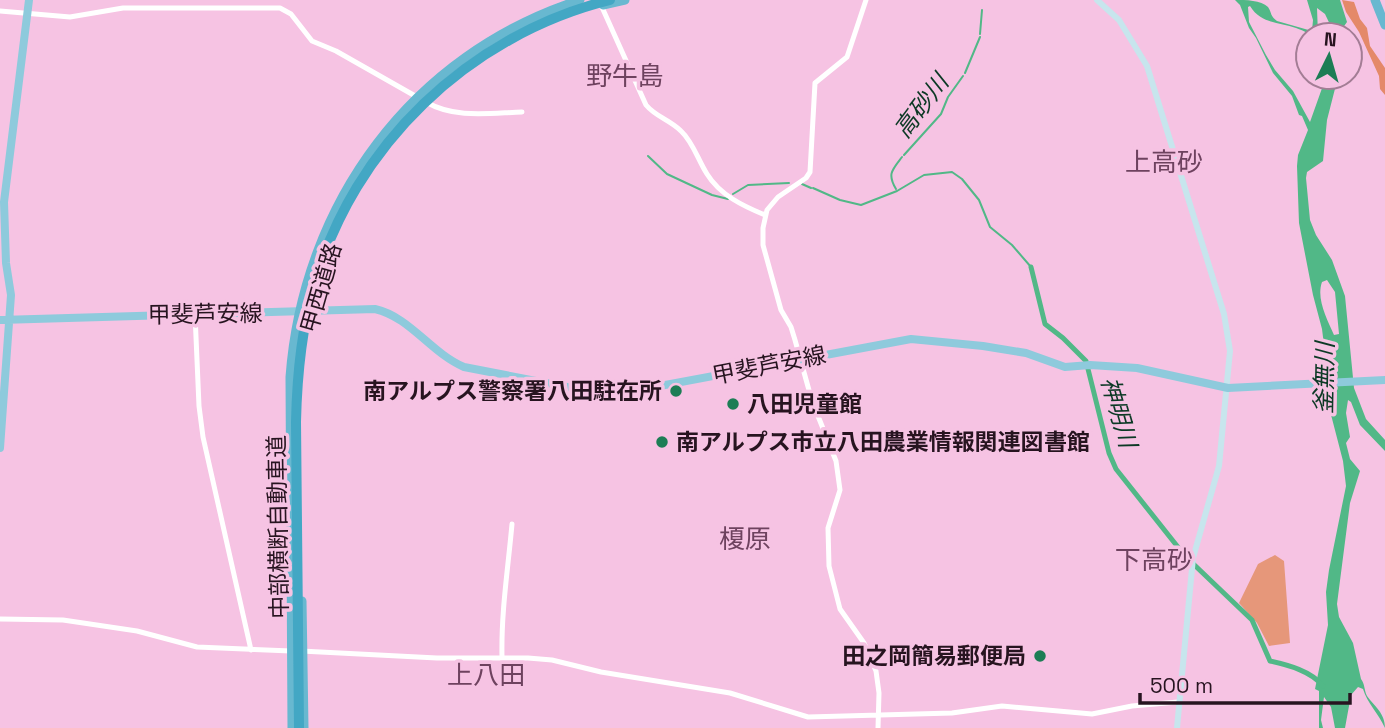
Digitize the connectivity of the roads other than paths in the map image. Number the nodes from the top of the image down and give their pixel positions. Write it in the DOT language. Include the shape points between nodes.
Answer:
graph roads {
  1 [pos="29,0"];
  2 [pos="580,0"];
  3 [pos="625,0"];
  4 [pos="866,0"];
  5 [pos="1097,0"];
  6 [pos="1377,0"];
  7 [pos="603,2"];
  8 [pos="0,11"];
  9 [pos="27,12"];
  10 [pos="1385,14"];
  11 [pos="1385,25"];
  12 [pos="416,97"];
  13 [pos="428,104"];
  14 [pos="522,112"];
  15 [pos="765,215"];
  16 [pos="299,312"];
  17 [pos="311,312"];
  18 [pos="195,314"];
  19 [pos="4,320"];
  20 [pos="800,358"];
  21 [pos="1385,380"];
  22 [pos="1228,388"];
  23 [pos="0,448"];
  24 [pos="512,524"];
  25 [pos="0,619"];
  26 [pos="251,650"];
  27 [pos="291,651"];
  28 [pos="303,651"];
  29 [pos="502,657"];
  30 [pos="1178,702"];
  31 [pos="879,715"];
  32 [pos="292,728"];
  33 [pos="302,728"];
  34 [pos="878,728"];
  35 [pos="1177,728"];
  1 -- 9 [label="main road"];
  2 -- 12 [label="highway, 甲西道路" via="493,39"];
  3 -- 7 [label="highway, 甲西道路"];
  4 -- 15 [label="street" via="847,57 816,83 809,176 778,197"];
  5 -- 22 [label="main road" via="1119,20 1149,72 1228,330"];
  6 -- 10 [label="highway"];
  6 -- 11 [label="highway"];
  7 -- 13 [label="highway, 甲西道路" via="506,45"];
  7 -- 15 [label="street" via="646,105 684,134 709,178 722,191"];
  7 -- 33 [label="highway, 中部横断自動車道" via="554,18 504,42 452,78 405,122 372,163 335,227 314,284 298,375"];
  8 -- 9 [label="street"];
  9 -- 12 [label="street" via="70,18 123,8 280,8 291,14 312,41"];
  9 -- 19 [label="main road" via="4,202 6,269 11,287"];
  12 -- 13 [label="street"];
  12 -- 16 [label="highway, 甲西道路" via="380,139 341,199 318,246"];
  13 -- 14 [label="street" via="459,114"];
  13 -- 17 [label="highway, 甲西道路" via="389,146 348,209 325,262"];
  15 -- 20 [label="street" via="765,255"];
  16 -- 17 [label="main road, 甲斐芦安線"];
  16 -- 18 [label="main road, 甲斐芦安線"];
  16 -- 27 [label="highway, 甲西道路" via="289,415"];
  17 -- 20 [label="main road, 甲斐芦安線" via="383,311 464,367 606,394"];
  17 -- 28 [label="highway, 甲西道路" via="301,405"];
  18 -- 19 [label="main road, 甲斐芦安線"];
  18 -- 26 [label="street" via="203,437"];
  19 -- 23 [label="main road"];
  20 -- 22 [label="main road, 甲斐芦安線" via="901,339 925,339 1026,353 1065,367 1138,368"];
  20 -- 31 [label="street" via="838,468 839,498 828,528 829,566 840,608 876,671"];
  21 -- 22 [label="main road, 甲斐芦安線"];
  22 -- 30 [label="main road" via="1219,466 1191,568"];
  24 -- 29 [label="street" via="502,610"];
  25 -- 26 [label="street" via="63,620 137,631 197,647"];
  26 -- 27 [label="street"];
  27 -- 28 [label="street"];
  27 -- 32 [label="highway, 甲西道路"];
  28 -- 29 [label="street"];
  28 -- 33 [label="highway, 甲西道路"];
  29 -- 31 [label="street" via="551,660 702,687 808,717"];
  30 -- 31 [label="street" via="1092,714 1002,706"];
  30 -- 35 [label="main road"];
  31 -- 34 [label="street"];
}
